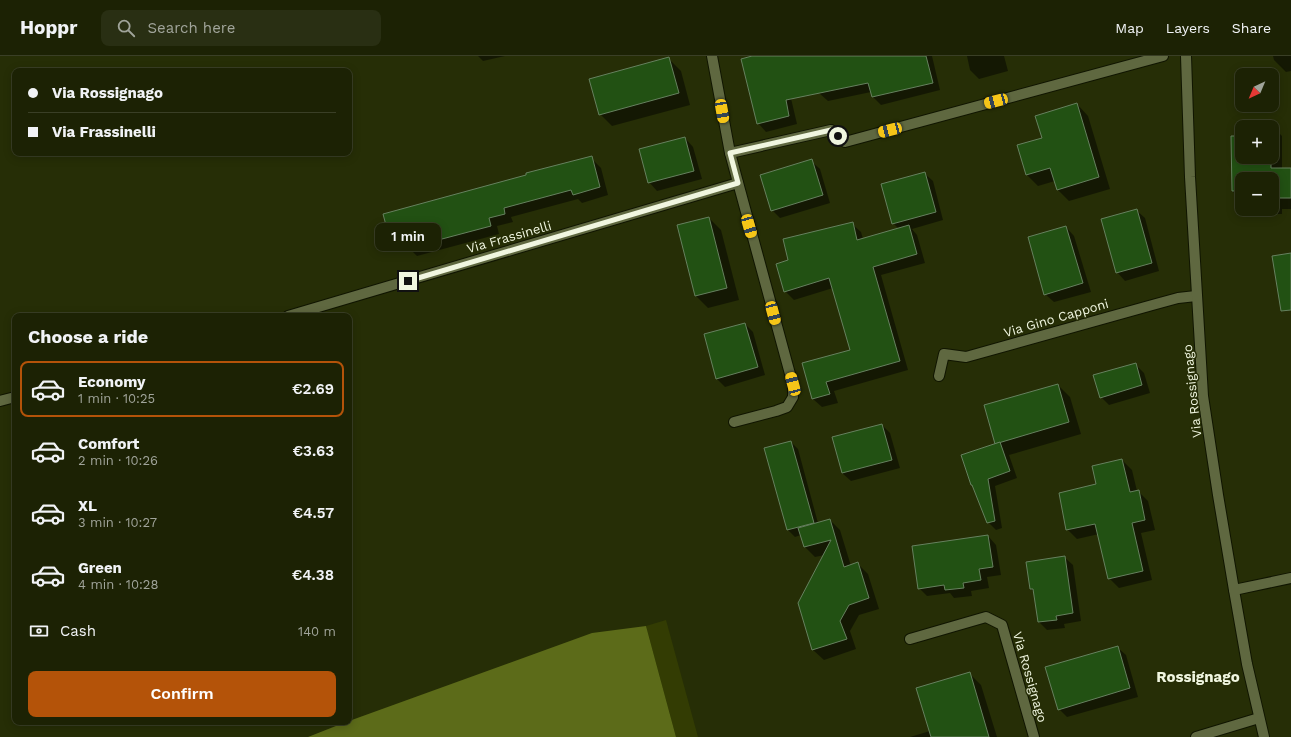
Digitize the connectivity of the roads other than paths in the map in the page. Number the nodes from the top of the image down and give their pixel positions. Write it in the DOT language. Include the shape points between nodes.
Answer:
graph roads {
  1 [pos="712,56"];
  2 [pos="1163,56"];
  3 [pos="1186,56"];
  4 [pos="730,153"];
  5 [pos="738,183"];
  6 [pos="1196,296"];
  7 [pos="298,313"];
  8 [pos="940,376"];
  9 [pos="12,398"];
  10 [pos="0,401"];
  11 [pos="734,422"];
  12 [pos="1291,578"];
  13 [pos="1234,590"];
  14 [pos="910,639"];
  15 [pos="1259,718"];
  16 [pos="1034,737"];
  17 [pos="1196,737"];
  18 [pos="1264,737"];
  1 -- 4 [label="street"];
  2 -- 4 [label="street" via="845,142 831,130"];
  3 -- 6 [label="street, Via Rossignago"];
  4 -- 5 [label="street"];
  5 -- 7 [label="street, Via Frassinelli"];
  5 -- 11 [label="street" via="793,384 793,397 787,407"];
  6 -- 8 [label="street, Via Gino Capponi" via="1178,298 966,357 944,354"];
  6 -- 13 [label="street, Via Rossignago" via="1203,396"];
  9 -- 10 [label="street"];
  12 -- 13 [label="street"];
  13 -- 15 [label="street, Via Rossignago"];
  14 -- 16 [label="street, Via Rossignago" via="986,617 1002,625"];
  15 -- 17 [label="street"];
  15 -- 18 [label="street, Via Rossignago"];
}
